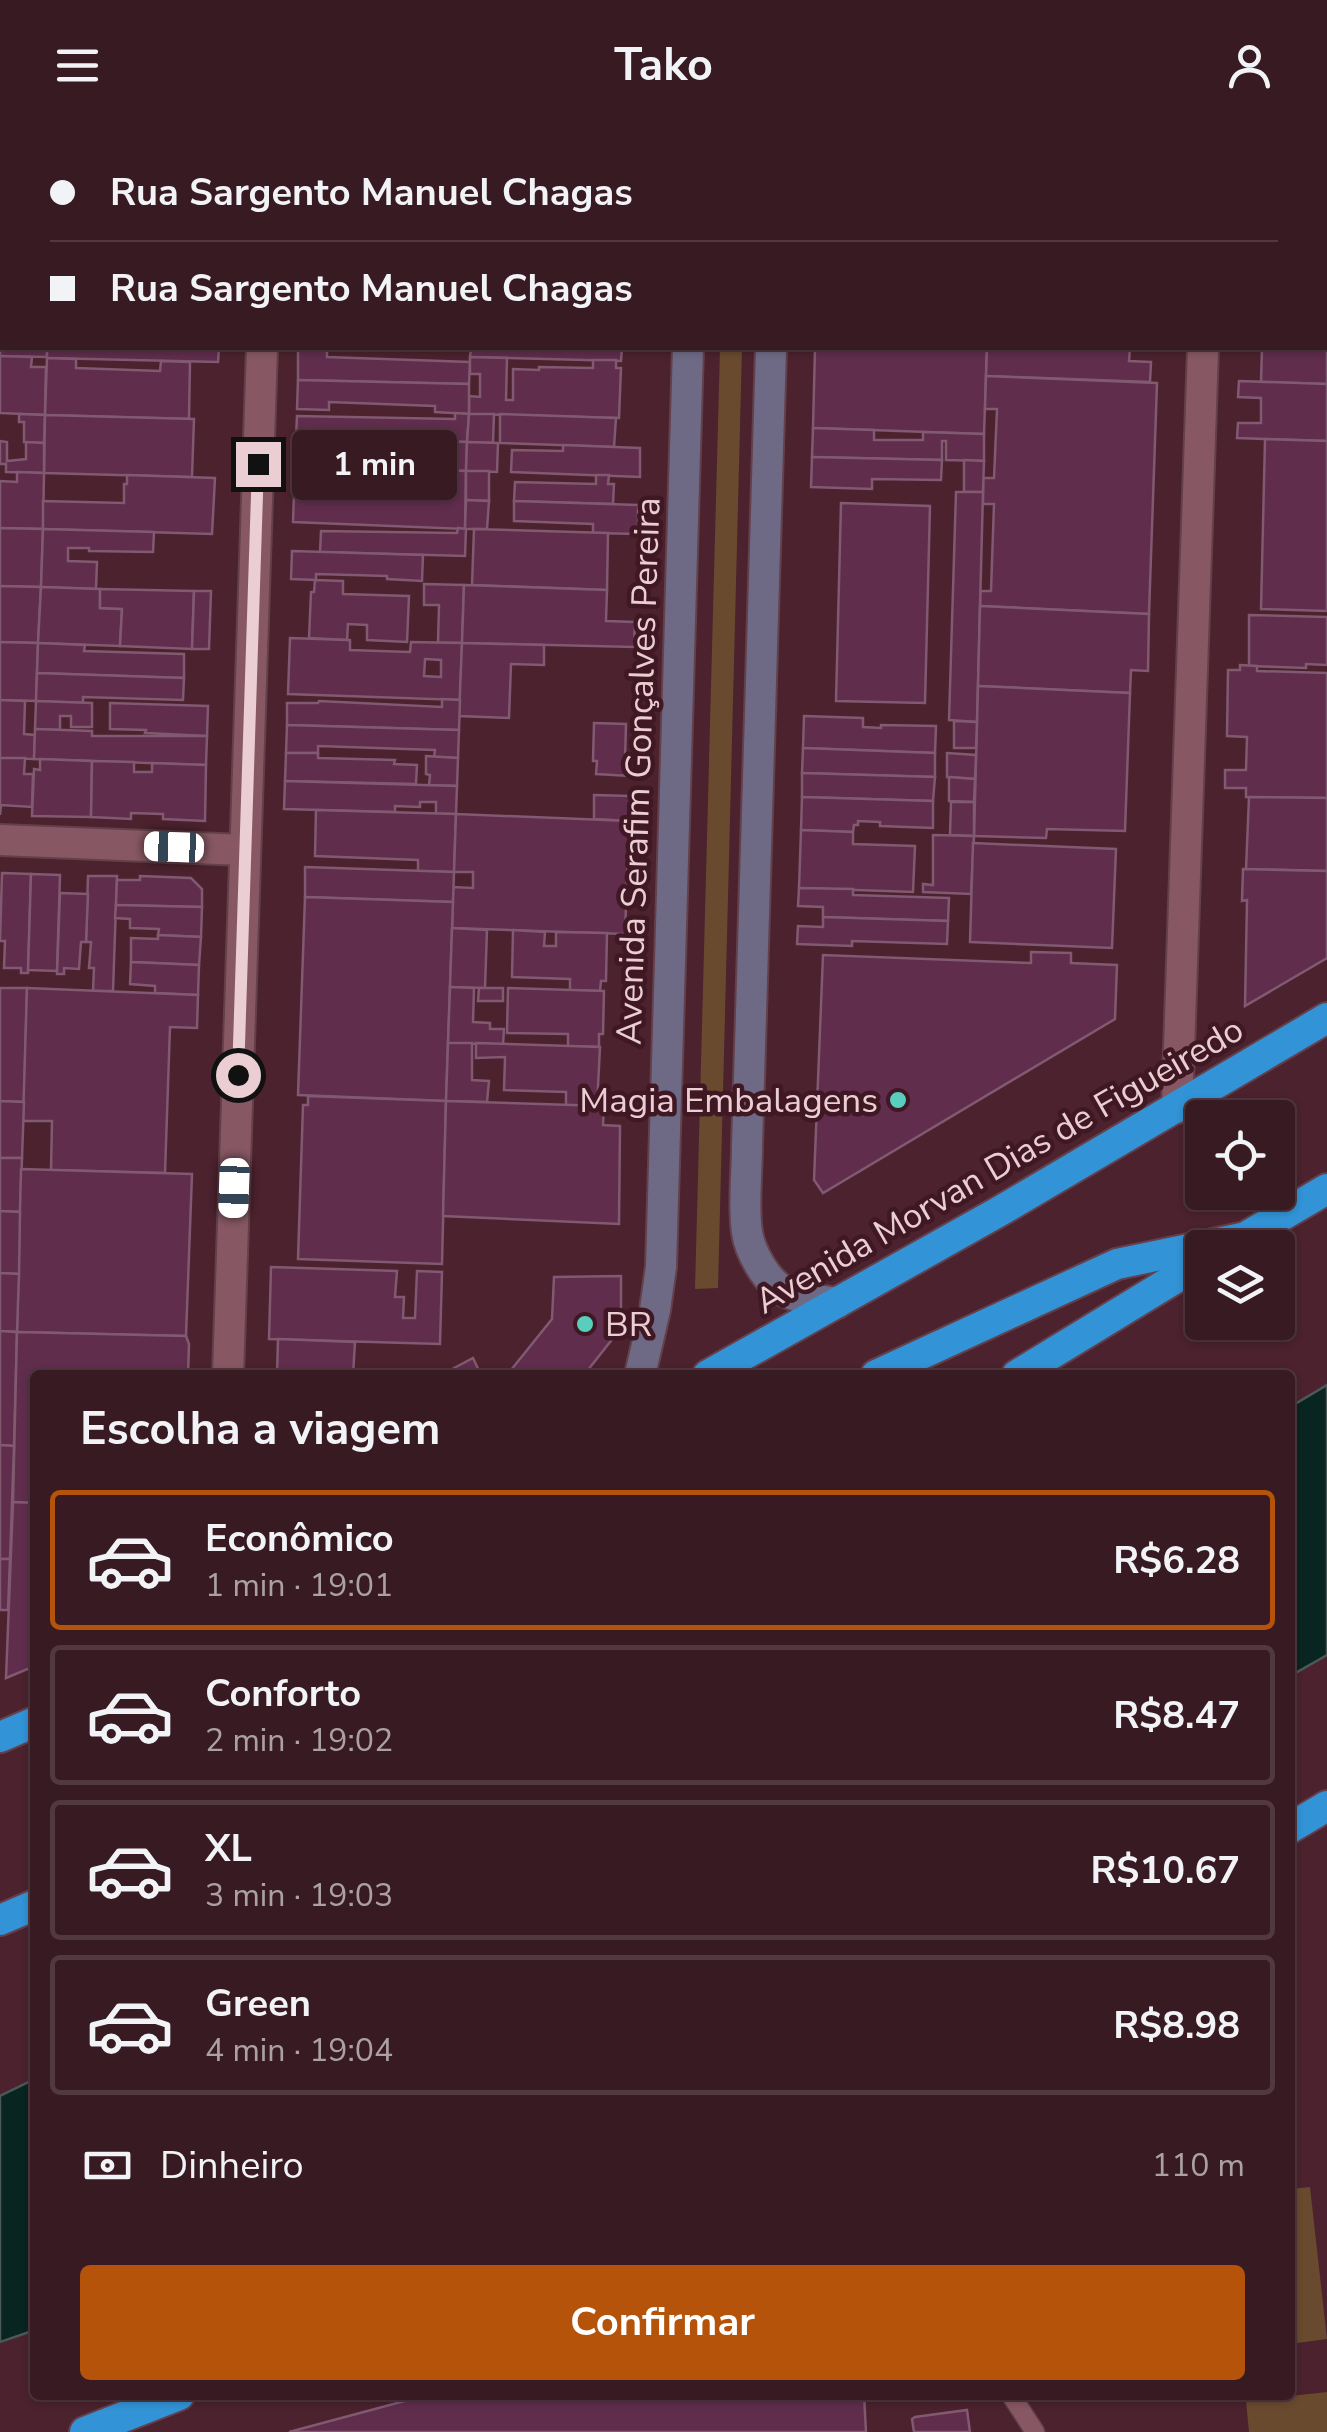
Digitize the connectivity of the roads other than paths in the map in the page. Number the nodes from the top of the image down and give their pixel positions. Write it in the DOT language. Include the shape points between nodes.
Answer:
graph roads {
  1 [pos="262,350"];
  2 [pos="688,350"];
  3 [pos="771,350"];
  4 [pos="1203,350"];
  5 [pos="0,840"];
  6 [pos="244,850"];
  7 [pos="1327,1018"];
  8 [pos="1177,1108"];
  9 [pos="1327,1190"];
  10 [pos="1258,1230"];
  11 [pos="1185,1252"];
  12 [pos="1185,1272"];
  13 [pos="838,1303"];
  14 [pos="228,1370"];
  15 [pos="641,1370"];
  16 [pos="717,1370"];
  17 [pos="887,1370"];
  18 [pos="1025,1370"];
  19 [pos="30,1724"];
  20 [pos="0,1737"];
  21 [pos="1327,1806"];
  22 [pos="1295,1825"];
  23 [pos="30,1907"];
  24 [pos="0,1920"];
  25 [pos="166,2400"];
  26 [pos="1014,2400"];
  27 [pos="85,2432"];
  28 [pos="1035,2432"];
  1 -- 6 [label="street"];
  2 -- 15 [label="main road, Avenida Serafim Gonçalves Pereira" via="660,1267"];
  3 -- 13 [label="main road" via="747,1232 773,1283"];
  4 -- 8 [label="street"];
  5 -- 6 [label="street"];
  6 -- 14 [label="street"];
  7 -- 8 [label="highway, Avenida Morvan Dias de Figueiredo"];
  8 -- 13 [label="highway, Avenida Morvan Dias de Figueiredo"];
  9 -- 10 [label="highway"];
  11 -- 17 [label="highway" via="1116,1264"];
  12 -- 18 [label="highway"];
  13 -- 16 [label="highway, Avenida Morvan Dias de Figueiredo"];
  19 -- 20 [label="highway"];
  21 -- 22 [label="highway"];
  23 -- 24 [label="highway"];
  25 -- 27 [label="highway"];
  26 -- 28 [label="lane"];
}
